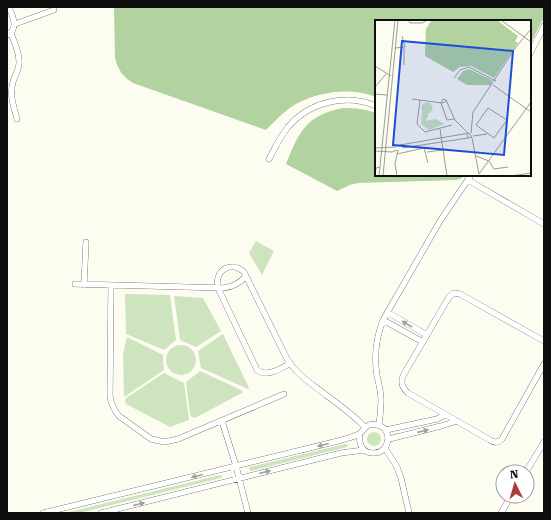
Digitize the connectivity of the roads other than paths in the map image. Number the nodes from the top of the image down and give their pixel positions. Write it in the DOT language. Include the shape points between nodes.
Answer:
graph roads {
  1 [pos="9,7"];
  2 [pos="54,10"];
  3 [pos="15,24"];
  4 [pos="544,26"];
  5 [pos="9,34"];
  6 [pos="531,52"];
  7 [pos="375,106"];
  8 [pos="17,119"];
  9 [pos="269,160"];
  10 [pos="469,178"];
  11 [pos="544,224"];
  12 [pos="86,242"];
  13 [pos="246,276"];
  14 [pos="75,284"];
  15 [pos="84,285"];
  16 [pos="111,286"];
  17 [pos="218,288"];
  18 [pos="386,312"];
  19 [pos="383,320"];
  20 [pos="427,335"];
  21 [pos="544,341"];
  22 [pos="423,342"];
  23 [pos="290,364"];
  24 [pos="544,364"];
  25 [pos="284,394"];
  26 [pos="445,415"];
  27 [pos="222,421"];
  28 [pos="457,421"];
  29 [pos="379,425"];
  30 [pos="365,427"];
  31 [pos="386,430"];
  32 [pos="360,433"];
  33 [pos="389,439"];
  34 [pos="544,442"];
  35 [pos="385,448"];
  36 [pos="364,450"];
  37 [pos="531,464"];
  38 [pos="236,466"];
  39 [pos="239,479"];
  40 [pos="506,504"];
  41 [pos="43,513"];
  42 [pos="101,513"];
  43 [pos="248,513"];
  44 [pos="409,513"];
  45 [pos="500,513"];
  1 -- 3 [label="lane"];
  2 -- 3 [label="lane"];
  3 -- 5 [label="lane"];
  4 -- 6 [label="lane"];
  5 -- 8 [label="lane" via="19,60 12,89"];
  7 -- 9 [label="lane" via="355,100 340,100 312,108 288,127"];
  10 -- 11 [label="lane"];
  10 -- 18 [label="lane" via="446,211"];
  12 -- 15 [label="lane"];
  13 -- 17 [label="lane" via="234,286"];
  13 -- 17 [label="lane" via="241,269 228,267 218,276"];
  13 -- 23 [label="lane"];
  14 -- 15 [label="lane"];
  15 -- 16 [label="lane"];
  16 -- 17 [label="lane"];
  16 -- 27 [label="lane" via="110,396 119,416 151,439 164,442 178,440"];
  17 -- 23 [label="lane" via="257,370 269,373"];
  18 -- 19 [label="lane"];
  20 -- 18 [label="lane, one-way"];
  19 -- 22 [label="lane"];
  19 -- 29 [label="lane" via="376,353 381,400"];
  20 -- 21 [label="lane" via="450,297 457,293"];
  20 -- 22 [label="lane"];
  22 -- 26 [label="lane" via="403,377 402,384 408,394"];
  23 -- 30 [label="lane" via="302,377"];
  24 -- 28 [label="lane" via="500,441 492,442"];
  25 -- 27 [label="lane"];
  26 -- 28 [label="lane"];
  26 -- 31 [label="lane"];
  27 -- 38 [label="lane"];
  33 -- 28 [label="lane, one-way"];
  29 -- 30 [label="lane"];
  29 -- 31 [label="lane"];
  30 -- 32 [label="lane"];
  31 -- 33 [label="lane"];
  32 -- 36 [label="lane" via="360,442"];
  32 -- 38 [label="lane, one-way" via="338,441"];
  33 -- 35 [label="lane"];
  34 -- 37 [label="lane"];
  35 -- 36 [label="lane" via="375,453"];
  35 -- 44 [label="lane" via="397,467"];
  39 -- 36 [label="lane, one-way"];
  38 -- 39 [label="lane"];
  38 -- 41 [label="lane, one-way"];
  42 -- 39 [label="lane, one-way"];
  39 -- 43 [label="lane"];
  40 -- 45 [label="lane"];
}
